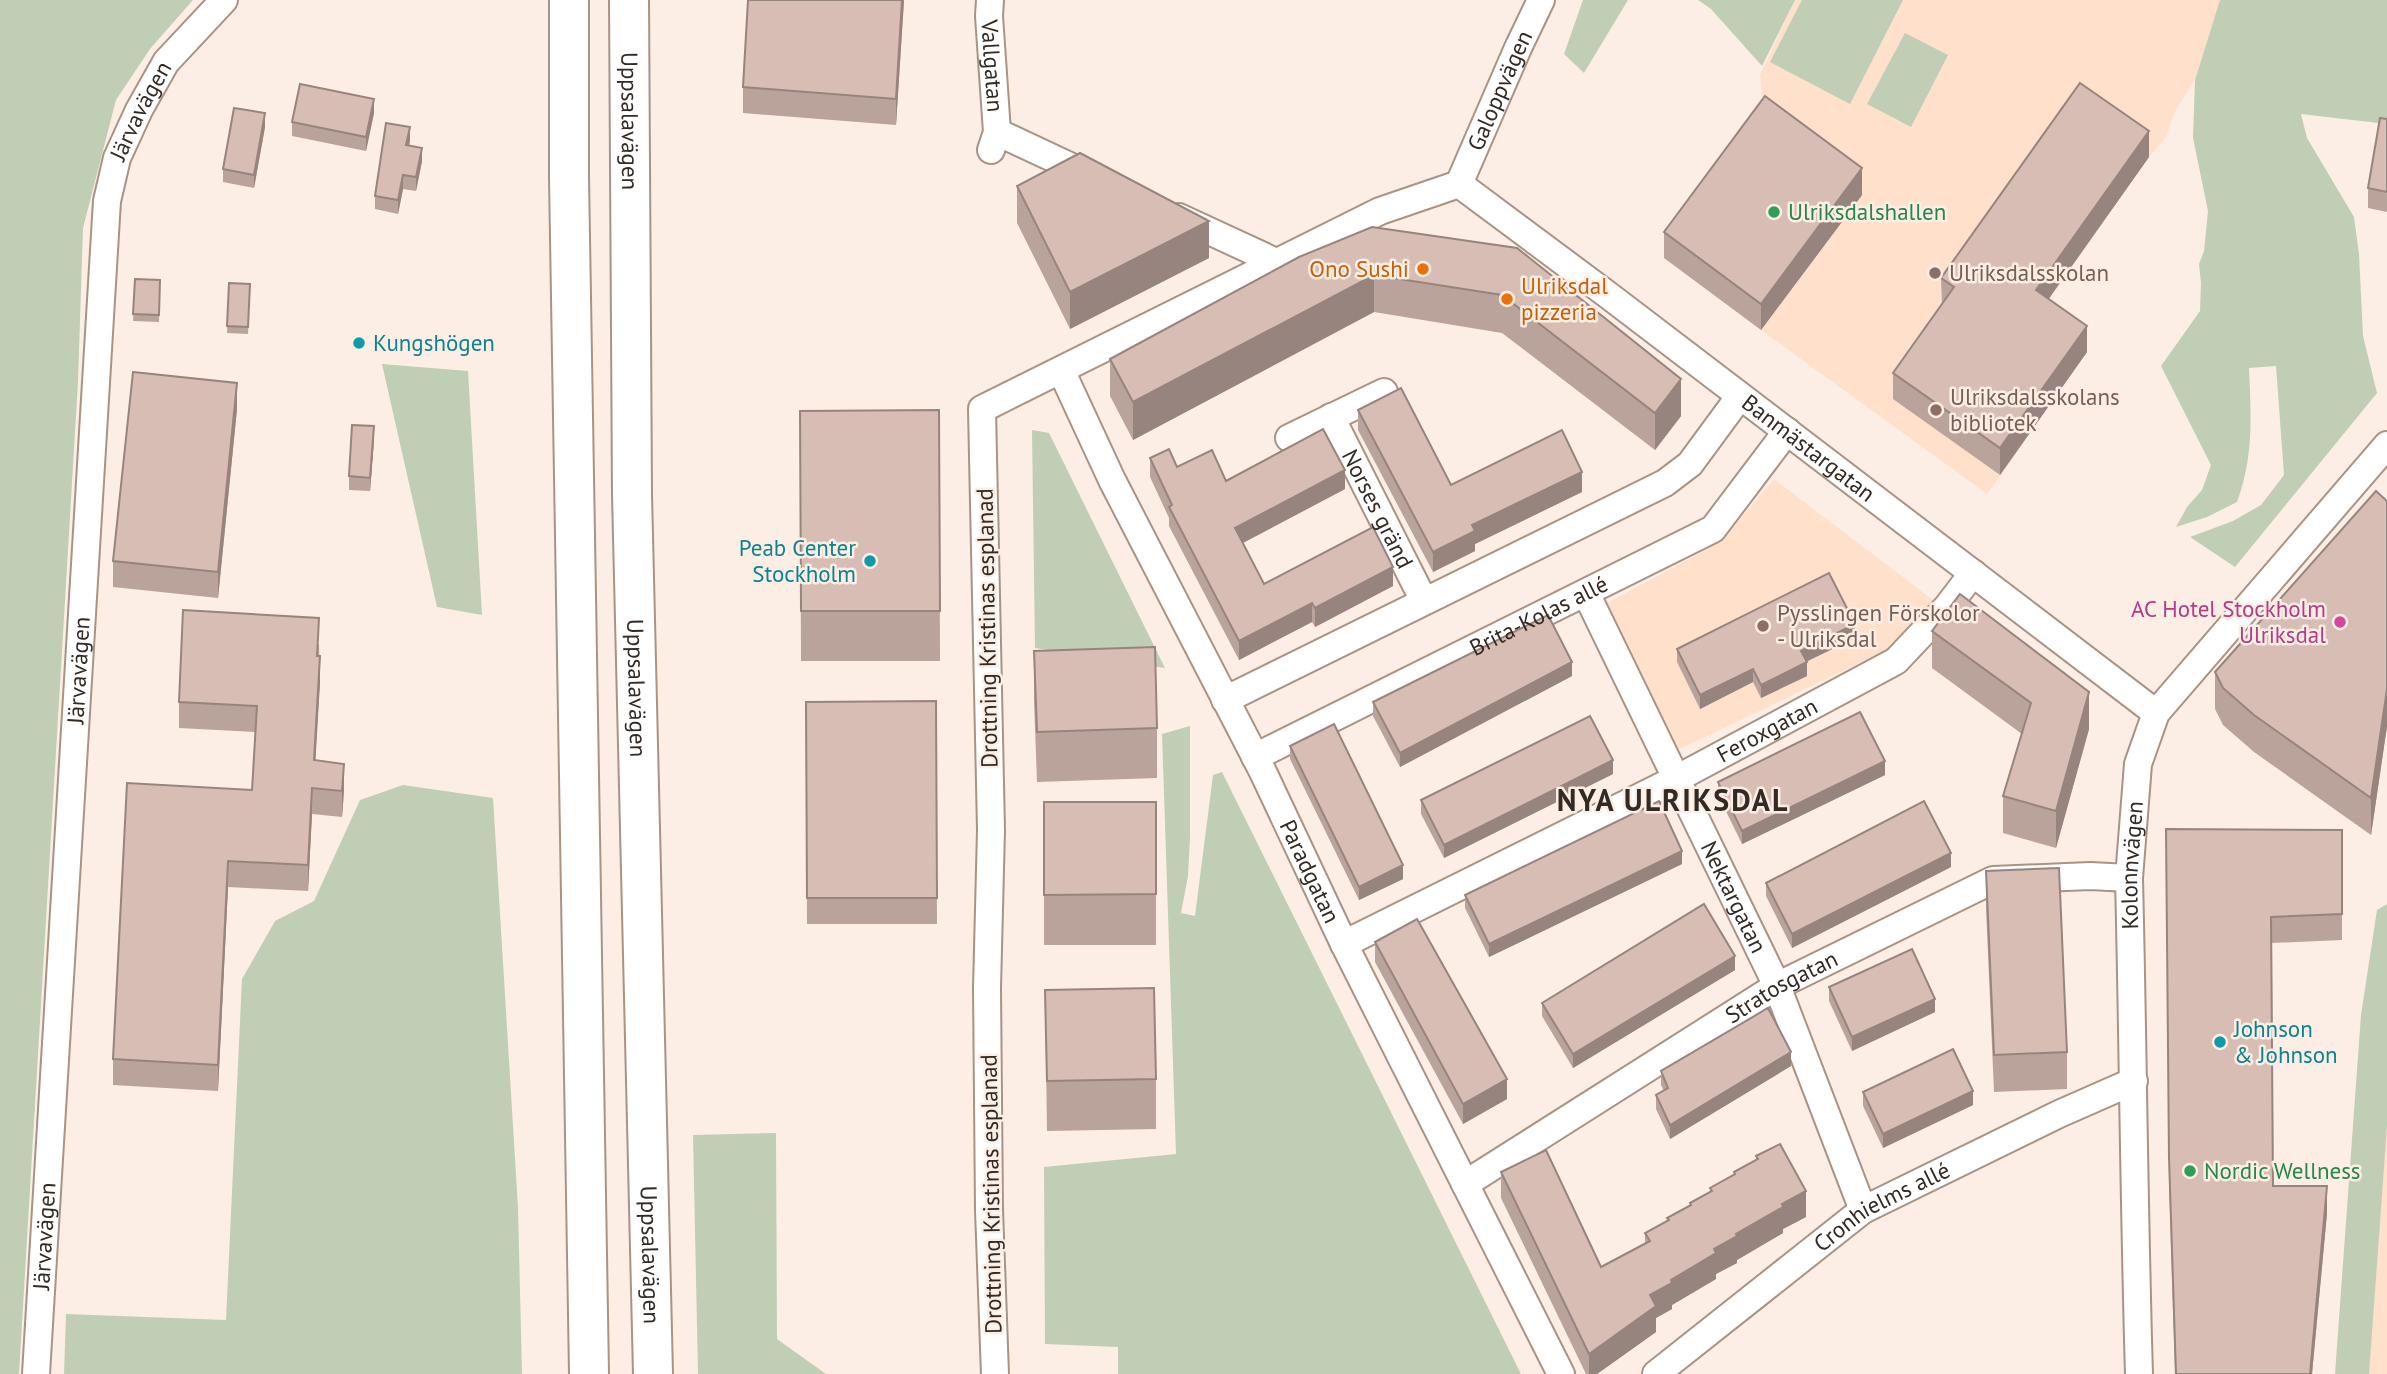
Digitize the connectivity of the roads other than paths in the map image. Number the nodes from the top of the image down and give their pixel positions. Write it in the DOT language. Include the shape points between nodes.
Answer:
graph roads {
  1 [pos="224,0"];
  2 [pos="554,0"];
  3 [pos="569,0"];
  4 [pos="629,0"];
  5 [pos="990,0"];
  6 [pos="1541,0"];
  7 [pos="569,177"];
  8 [pos="1459,184"];
  9 [pos="1118,189"];
  10 [pos="1155,206"];
  11 [pos="1276,262"];
  12 [pos="1061,370"];
  13 [pos="1384,392"];
  14 [pos="1740,396"];
  15 [pos="1331,417"];
  16 [pos="1787,431"];
  17 [pos="1289,438"];
  18 [pos="2387,445"];
  19 [pos="1973,573"];
  20 [pos="1586,593"];
  21 [pos="1424,601"];
  22 [pos="1225,700"];
  23 [pos="2156,713"];
  24 [pos="1255,757"];
  25 [pos="1676,779"];
  26 [pos="2129,878"];
  27 [pos="1344,944"];
  28 [pos="1777,986"];
  29 [pos="2134,1081"];
  30 [pos="1465,1184"];
  31 [pos="1863,1210"];
  32 [pos="36,1374"];
  33 [pos="589,1374"];
  34 [pos="653,1374"];
  35 [pos="995,1374"];
  36 [pos="1561,1374"];
  37 [pos="1656,1374"];
  38 [pos="2139,1374"];
  1 -- 32 [label="street, Järvavägen" via="166,62 117,158 107,201"];
  2 -- 7 [label="highway"];
  3 -- 7 [label="highway"];
  4 -- 34 [label="highway, Uppsalavägen" via="632,494"];
  5 -- 9 [label="street, Vallgatan" via="994,141"];
  6 -- 8 [label="street, Galoppvägen"];
  7 -- 33 [label="highway"];
  8 -- 11 [label="street, Drottning Kristinas esplanad" via="1380,211"];
  8 -- 14 [label="street, Banmästargatan"];
  10 -- 11 [label="street"];
  11 -- 12 [label="street, Drottning Kristinas esplanad"];
  12 -- 22 [label="street, Paradgatan"];
  12 -- 35 [label="street, Drottning Kristinas esplanad" via="982,409 992,830 987,988"];
  13 -- 15 [label="street"];
  14 -- 16 [label="street, Banmästargatan"];
  14 -- 21 [label="street" via="1678,475"];
  15 -- 17 [label="street"];
  15 -- 21 [label="street, Norses gränd"];
  16 -- 19 [label="street, Banmästargatan"];
  16 -- 20 [label="street, Brita-Kolas allé" via="1713,529"];
  18 -- 23 [label="street, Kolonnvägen"];
  19 -- 23 [label="street, Banmästargatan"];
  19 -- 25 [label="street, Feroxgatan" via="1896,661"];
  20 -- 24 [label="street, Brita-Kolas allé"];
  20 -- 25 [label="street, Nektargatan"];
  21 -- 22 [label="street"];
  22 -- 24 [label="street, Paradgatan"];
  23 -- 26 [label="street, Kolonnvägen" via="2138,764"];
  24 -- 27 [label="street, Paradgatan"];
  25 -- 27 [label="street, Feroxgatan"];
  25 -- 28 [label="street, Nektargatan"];
  26 -- 28 [label="street, Stratosgatan" via="1993,880"];
  26 -- 29 [label="street, Kolonnvägen"];
  27 -- 30 [label="street, Paradgatan"];
  28 -- 30 [label="street, Stratosgatan"];
  28 -- 31 [label="street, Nektargatan"];
  29 -- 31 [label="street, Cronhielms allé"];
  29 -- 38 [label="street, Kolonnvägen"];
  30 -- 36 [label="street, Paradgatan"];
  31 -- 37 [label="street, Cronhielms allé"];
}
